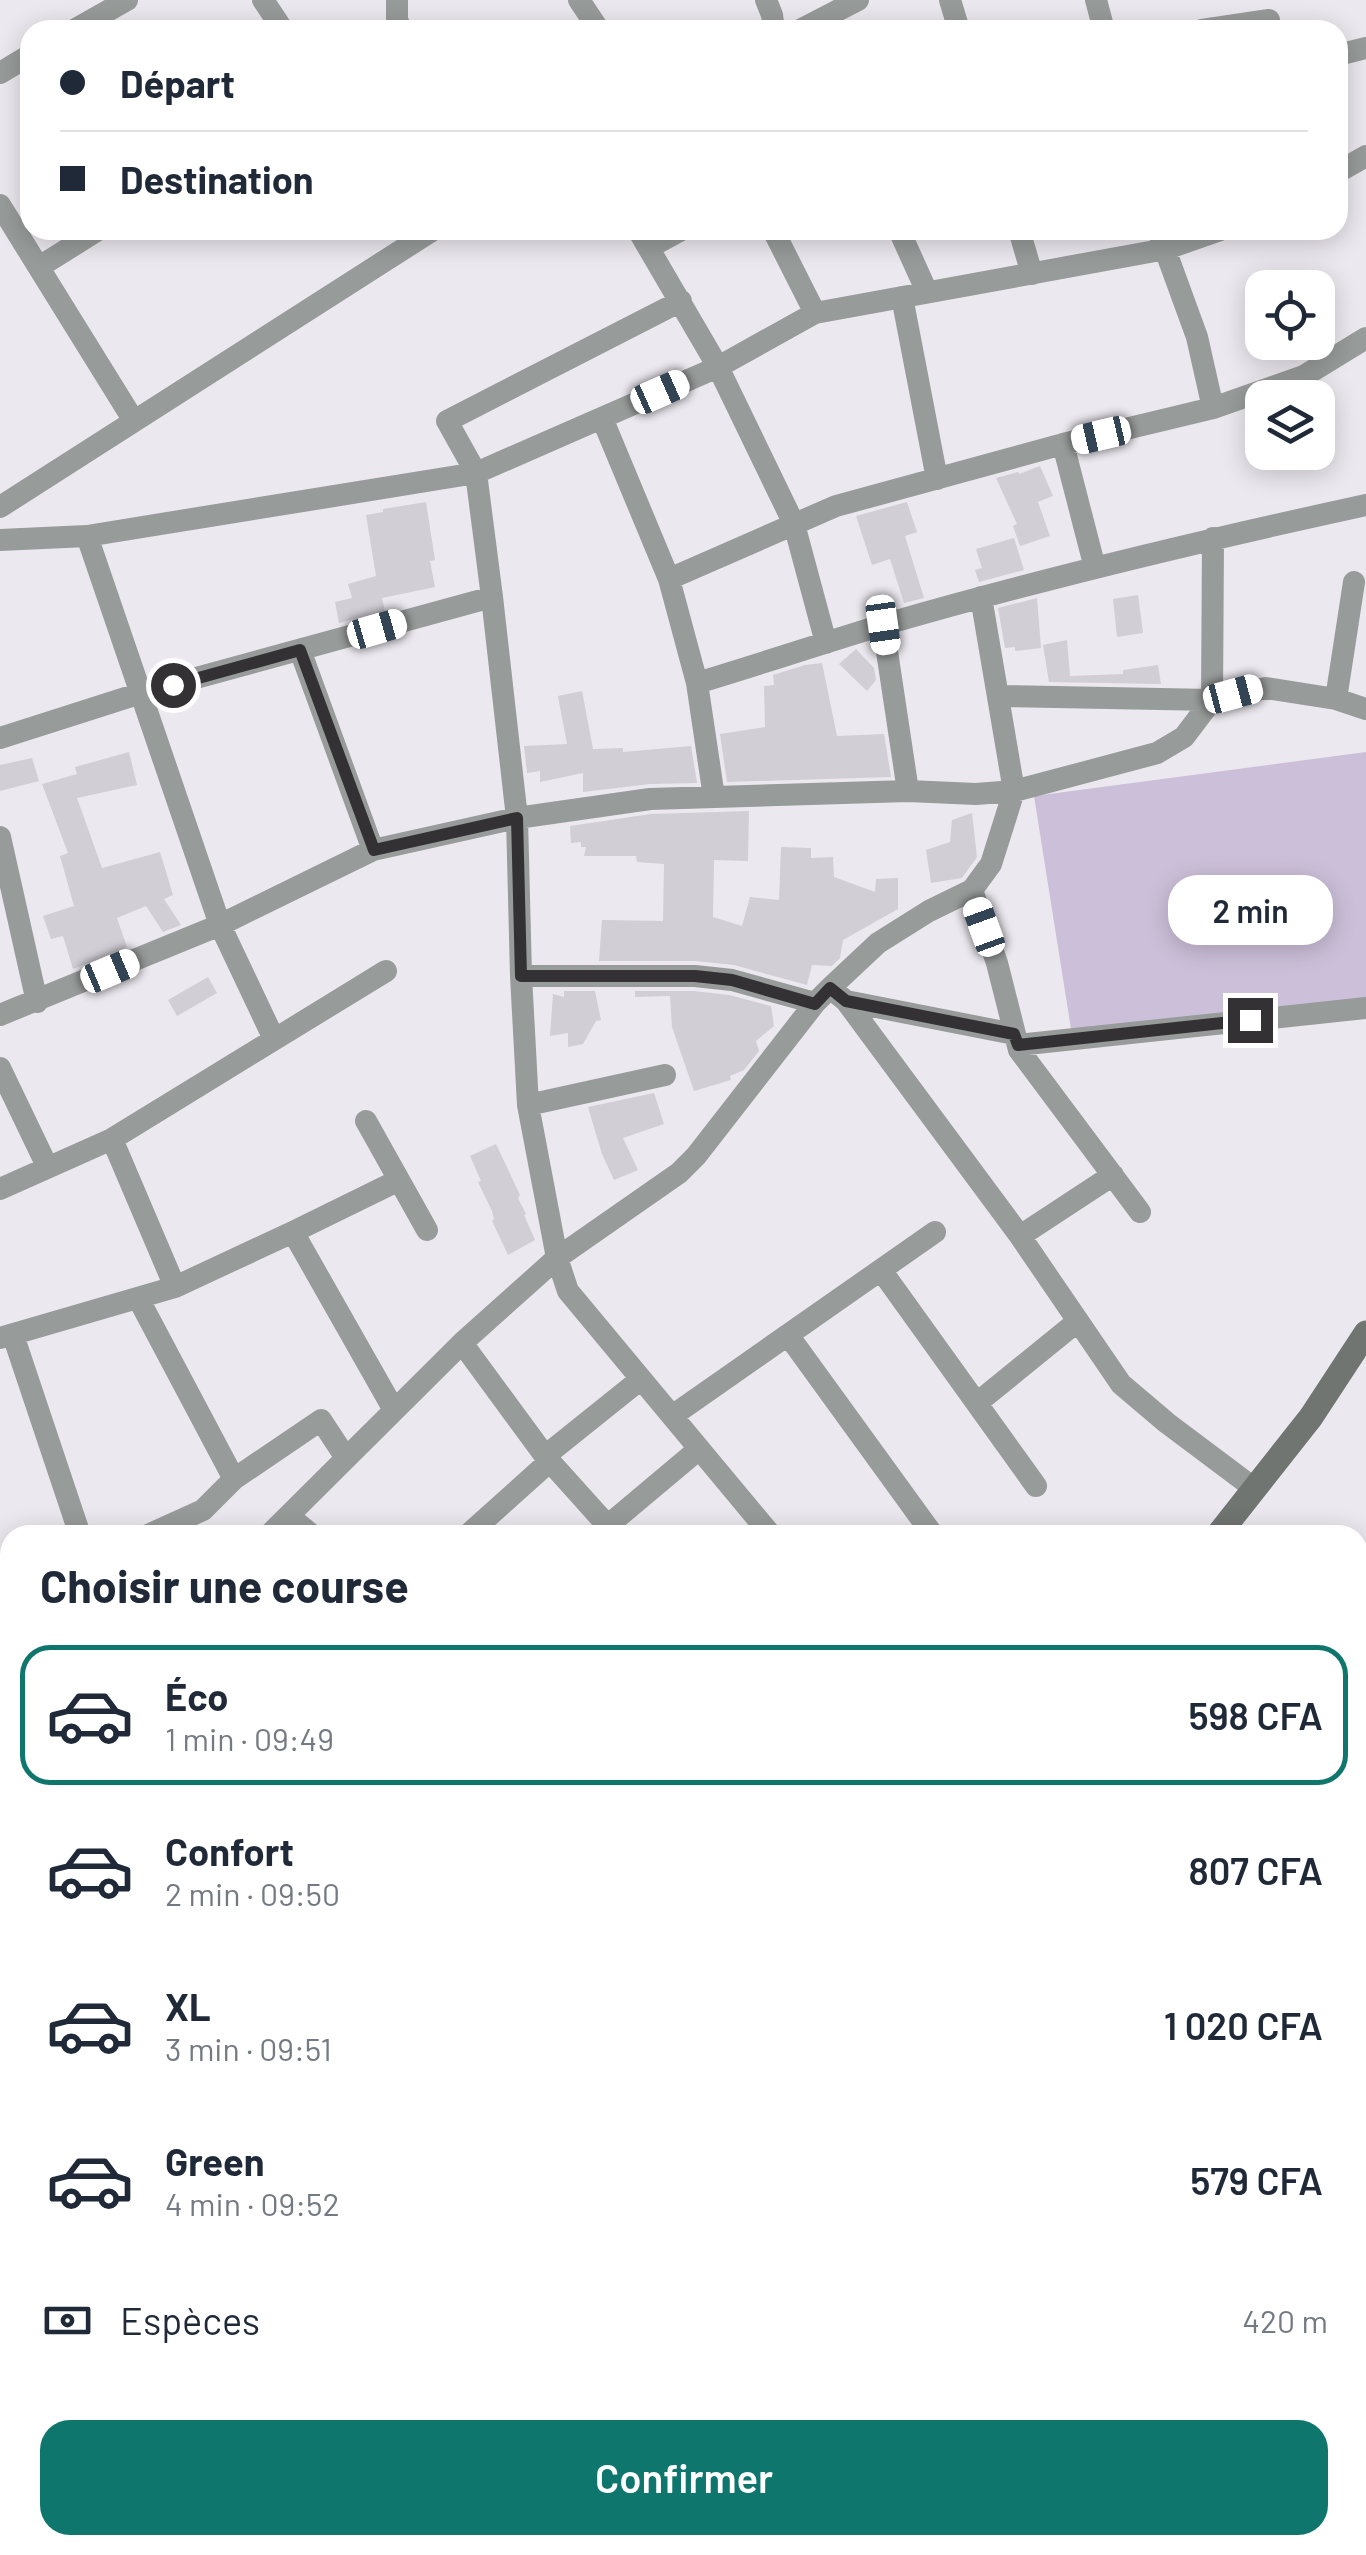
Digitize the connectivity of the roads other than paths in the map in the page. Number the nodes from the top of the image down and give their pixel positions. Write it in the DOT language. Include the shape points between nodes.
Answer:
graph roads {
  1 [pos="126,0"];
  2 [pos="858,0"];
  3 [pos="91,20"];
  4 [pos="819,20"];
  5 [pos="0,205"];
  6 [pos="20,238"];
  7 [pos="21,240"];
  8 [pos="82,240"];
  9 [pos="417,240"];
  10 [pos="645,240"];
  11 [pos="778,240"];
  12 [pos="904,240"];
  13 [pos="1023,240"];
  14 [pos="1162,240"];
  15 [pos="38,267"];
  16 [pos="1032,274"];
  17 [pos="927,292"];
  18 [pos="902,297"];
  19 [pos="681,301"];
  20 [pos="815,313"];
  21 [pos="1366,338"];
  22 [pos="718,367"];
  23 [pos="1213,408"];
  24 [pos="602,418"];
  25 [pos="134,421"];
  26 [pos="1063,444"];
  27 [pos="476,473"];
  28 [pos="937,480"];
  29 [pos="1366,505"];
  30 [pos="0,506"];
  31 [pos="794,524"];
  32 [pos="3,535"];
  33 [pos="87,536"];
  34 [pos="1213,538"];
  35 [pos="1095,568"];
  36 [pos="669,580"];
  37 [pos="1354,582"];
  38 [pos="492,597"];
  39 [pos="982,598"];
  40 [pos="883,625"];
  41 [pos="826,643"];
  42 [pos="300,650"];
  43 [pos="697,683"];
  44 [pos="141,694"];
  45 [pos="1000,696"];
  46 [pos="1336,699"];
  47 [pos="1212,700"];
  48 [pos="1366,709"];
  49 [pos="0,738"];
  50 [pos="908,791"];
  51 [pos="1014,791"];
  52 [pos="714,797"];
  53 [pos="517,818"];
  54 [pos="0,838"];
  55 [pos="374,850"];
  56 [pos="972,890"];
  57 [pos="220,924"];
  58 [pos="386,971"];
  59 [pos="521,976"];
  60 [pos="830,997"];
  61 [pos="37,1002"];
  62 [pos="1366,1008"];
  63 [pos="0,1015"];
  64 [pos="274,1040"];
  65 [pos="1016,1040"];
  66 [pos="0,1068"];
  67 [pos="665,1075"];
  68 [pos="528,1105"];
  69 [pos="366,1121"];
  70 [pos="112,1138"];
  71 [pos="47,1166"];
  72 [pos="1113,1175"];
  73 [pos="398,1180"];
  74 [pos="0,1189"];
  75 [pos="1140,1212"];
  76 [pos="427,1230"];
  77 [pos="293,1232"];
  78 [pos="935,1232"];
  79 [pos="1020,1236"];
  80 [pos="557,1258"];
  81 [pos="882,1270"];
  82 [pos="175,1286"];
  83 [pos="138,1298"];
  84 [pos="1078,1320"];
  85 [pos="1366,1333"];
  86 [pos="788,1335"];
  87 [pos="6,1336"];
  88 [pos="462,1343"];
  89 [pos="641,1379"];
  90 [pos="976,1403"];
  91 [pos="394,1410"];
  92 [pos="672,1416"];
  93 [pos="699,1448"];
  94 [pos="346,1458"];
  95 [pos="548,1458"];
  96 [pos="234,1479"];
  97 [pos="1036,1486"];
  98 [pos="1254,1489"];
  99 [pos="290,1516"];
  100 [pos="76,1525"];
  101 [pos="172,1525"];
  102 [pos="280,1525"];
  103 [pos="300,1525"];
  104 [pos="478,1525"];
  105 [pos="601,1525"];
  106 [pos="615,1525"];
  107 [pos="762,1525"];
  108 [pos="926,1525"];
  109 [pos="1226,1525"];
  1 -- 3 [label="street"];
  2 -- 4 [label="street"];
  5 -- 6 [label="street"];
  7 -- 15 [label="street"];
  8 -- 15 [label="street"];
  9 -- 25 [label="street"];
  10 -- 19 [label="street"];
  11 -- 20 [label="street"];
  12 -- 17 [label="street"];
  13 -- 16 [label="street"];
  14 -- 16 [label="street"];
  14 -- 23 [label="street" via="1197,337"];
  15 -- 25 [label="street"];
  16 -- 17 [label="street"];
  17 -- 18 [label="street"];
  18 -- 20 [label="street"];
  18 -- 28 [label="street"];
  19 -- 22 [label="street"];
  19 -- 27 [label="street" via="447,421"];
  20 -- 22 [label="street"];
  21 -- 23 [label="street" via="1304,376"];
  22 -- 24 [label="street"];
  22 -- 31 [label="street"];
  23 -- 26 [label="street"];
  24 -- 27 [label="street"];
  24 -- 36 [label="street"];
  25 -- 30 [label="street"];
  26 -- 28 [label="street"];
  26 -- 35 [label="street"];
  27 -- 33 [label="street"];
  27 -- 38 [label="street"];
  28 -- 31 [label="street"];
  29 -- 34 [label="street"];
  31 -- 36 [label="street"];
  31 -- 41 [label="street"];
  32 -- 33 [label="street"];
  33 -- 44 [label="street"];
  34 -- 35 [label="street"];
  34 -- 47 [label="street"];
  35 -- 39 [label="street"];
  36 -- 43 [label="street"];
  37 -- 46 [label="street"];
  38 -- 42 [label="street"];
  38 -- 53 [label="street"];
  39 -- 40 [label="street"];
  39 -- 45 [label="street"];
  40 -- 41 [label="street"];
  40 -- 50 [label="street"];
  41 -- 43 [label="street"];
  42 -- 44 [label="street"];
  42 -- 55 [label="street"];
  43 -- 52 [label="street"];
  44 -- 49 [label="street"];
  44 -- 57 [label="street"];
  45 -- 47 [label="street"];
  45 -- 51 [label="street"];
  46 -- 47 [label="street" via="1266,688"];
  46 -- 48 [label="street"];
  47 -- 51 [label="street" via="1184,737 1157,753"];
  50 -- 51 [label="street"];
  50 -- 52 [label="street"];
  51 -- 56 [label="street" via="992,864"];
  52 -- 53 [label="street"];
  53 -- 55 [label="street"];
  53 -- 59 [label="street"];
  54 -- 61 [label="street"];
  55 -- 57 [label="street"];
  56 -- 60 [label="street" via="878,943"];
  56 -- 65 [label="street"];
  57 -- 61 [label="street"];
  57 -- 64 [label="street"];
  58 -- 64 [label="street"];
  59 -- 60 [label="street" via="695,976"];
  59 -- 68 [label="street"];
  60 -- 65 [label="street"];
  60 -- 79 [label="street"];
  60 -- 80 [label="street" via="679,1173"];
  61 -- 63 [label="street"];
  62 -- 65 [label="street"];
  64 -- 70 [label="street"];
  65 -- 72 [label="street"];
  66 -- 71 [label="street"];
  67 -- 68 [label="street"];
  68 -- 80 [label="street"];
  69 -- 73 [label="street"];
  70 -- 71 [label="street"];
  70 -- 82 [label="street"];
  71 -- 74 [label="street"];
  72 -- 75 [label="street"];
  72 -- 79 [label="street"];
  73 -- 76 [label="street"];
  73 -- 77 [label="street"];
  77 -- 82 [label="street"];
  77 -- 91 [label="street"];
  78 -- 81 [label="street"];
  79 -- 84 [label="street"];
  80 -- 88 [label="street"];
  80 -- 89 [label="street" via="568,1290"];
  81 -- 86 [label="street"];
  81 -- 90 [label="street"];
  82 -- 83 [label="street"];
  83 -- 87 [label="street"];
  83 -- 96 [label="street"];
  84 -- 90 [label="street"];
  84 -- 98 [label="street" via="1121,1384"];
  85 -- 98 [label="street"];
  86 -- 92 [label="street"];
  86 -- 108 [label="street"];
  87 -- 100 [label="street"];
  88 -- 91 [label="street"];
  88 -- 95 [label="street"];
  89 -- 92 [label="street"];
  89 -- 95 [label="street"];
  90 -- 97 [label="street"];
  91 -- 94 [label="street"];
  92 -- 93 [label="street"];
  93 -- 106 [label="street"];
  93 -- 107 [label="street"];
  94 -- 96 [label="street" via="321,1420"];
  94 -- 99 [label="street"];
  95 -- 104 [label="street"];
  95 -- 105 [label="street"];
  96 -- 101 [label="street" via="203,1510"];
  98 -- 109 [label="street"];
  99 -- 102 [label="street"];
  99 -- 103 [label="street"];
}
